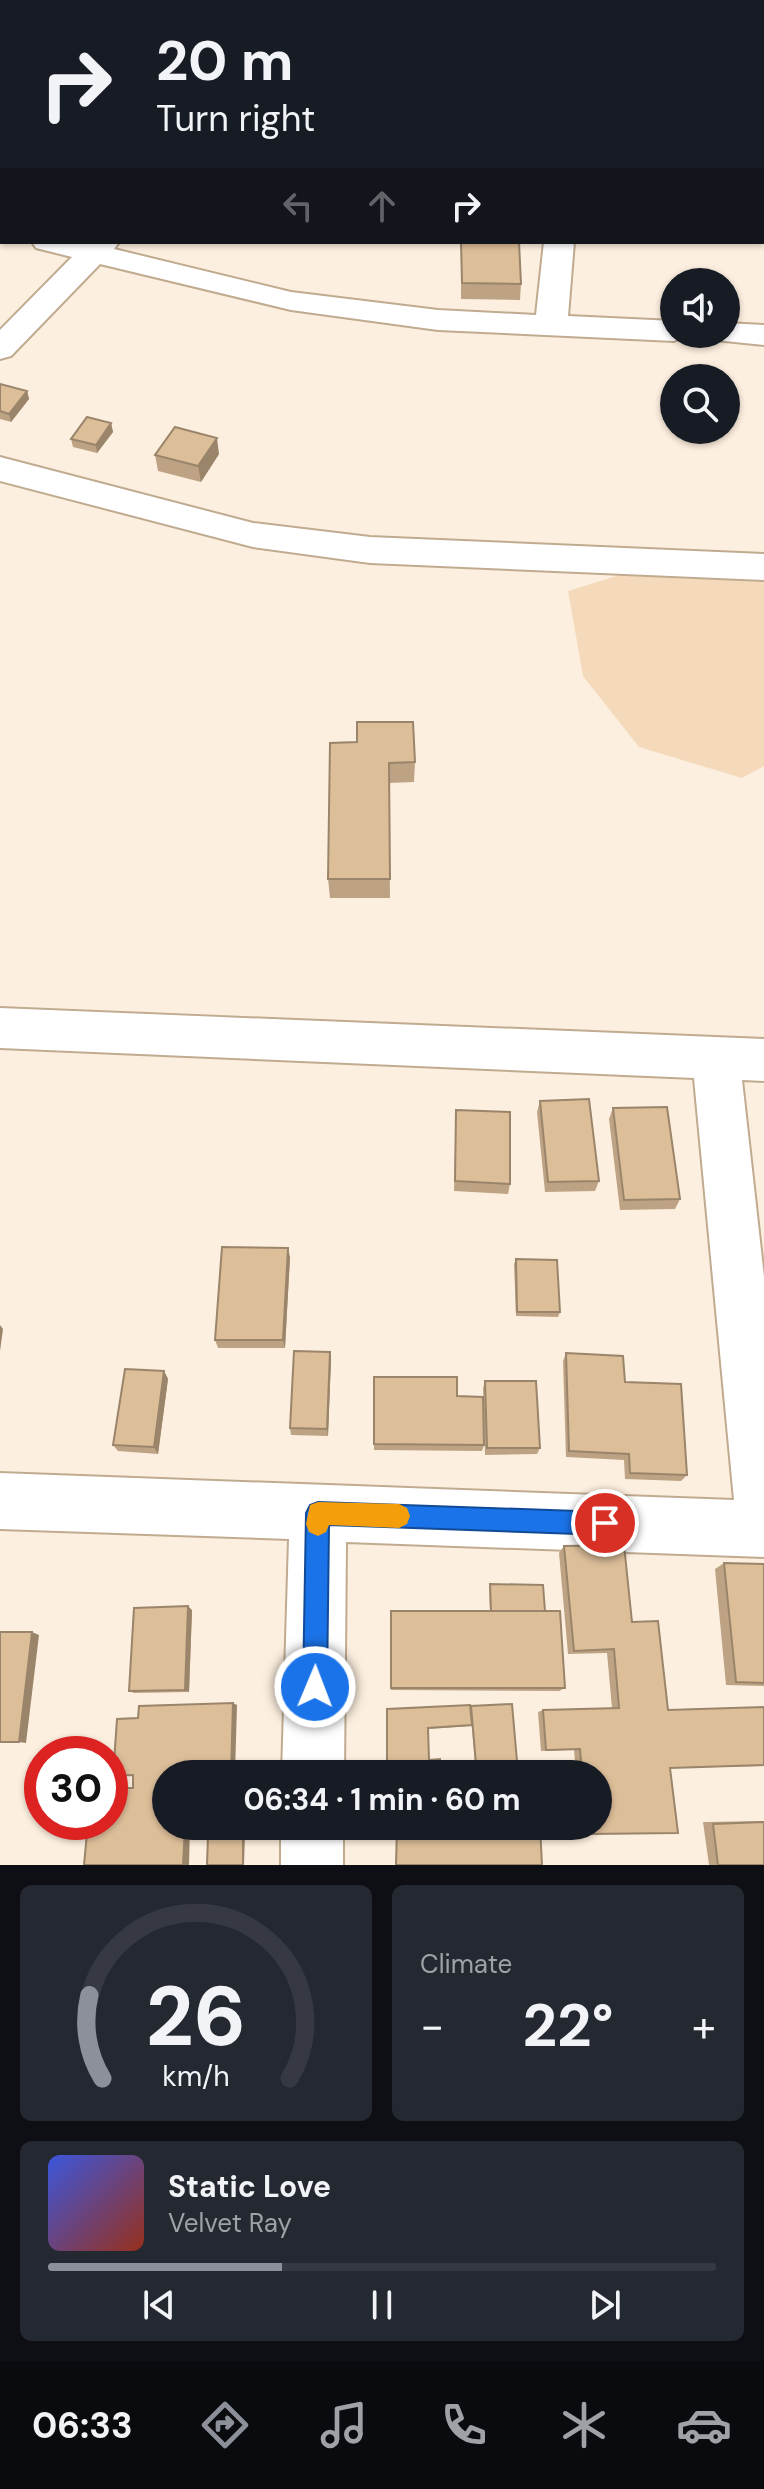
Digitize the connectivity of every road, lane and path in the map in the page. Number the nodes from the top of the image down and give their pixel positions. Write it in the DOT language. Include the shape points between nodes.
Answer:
graph roads {
  1 [pos="64,244"];
  2 [pos="559,244"];
  3 [pos="99,248"];
  4 [pos="551,325"];
  5 [pos="660,330"];
  6 [pos="740,334"];
  7 [pos="764,335"];
  8 [pos="0,349"];
  9 [pos="0,469"];
  10 [pos="764,567"];
  11 [pos="0,1028"];
  12 [pos="740,1059"];
  13 [pos="0,1501"];
  14 [pos="318,1513"];
  15 [pos="764,1523"];
  16 [pos="764,1529"];
  17 [pos="313,1760"];
  18 [pos="312,1840"];
  19 [pos="312,1865"];
  1 -- 3 [label="street"];
  2 -- 4 [label="street"];
  3 -- 4 [label="street" via="291,301 438,320"];
  3 -- 8 [label="street"];
  4 -- 5 [label="street"];
  6 -- 7 [label="street"];
  9 -- 10 [label="street" via="253,535 370,550"];
  11 -- 12 [label="street"];
  12 -- 15 [label="street"];
  13 -- 14 [label="street"];
  14 -- 16 [label="street"];
  14 -- 17 [label="street"];
  18 -- 19 [label="street"];
}
